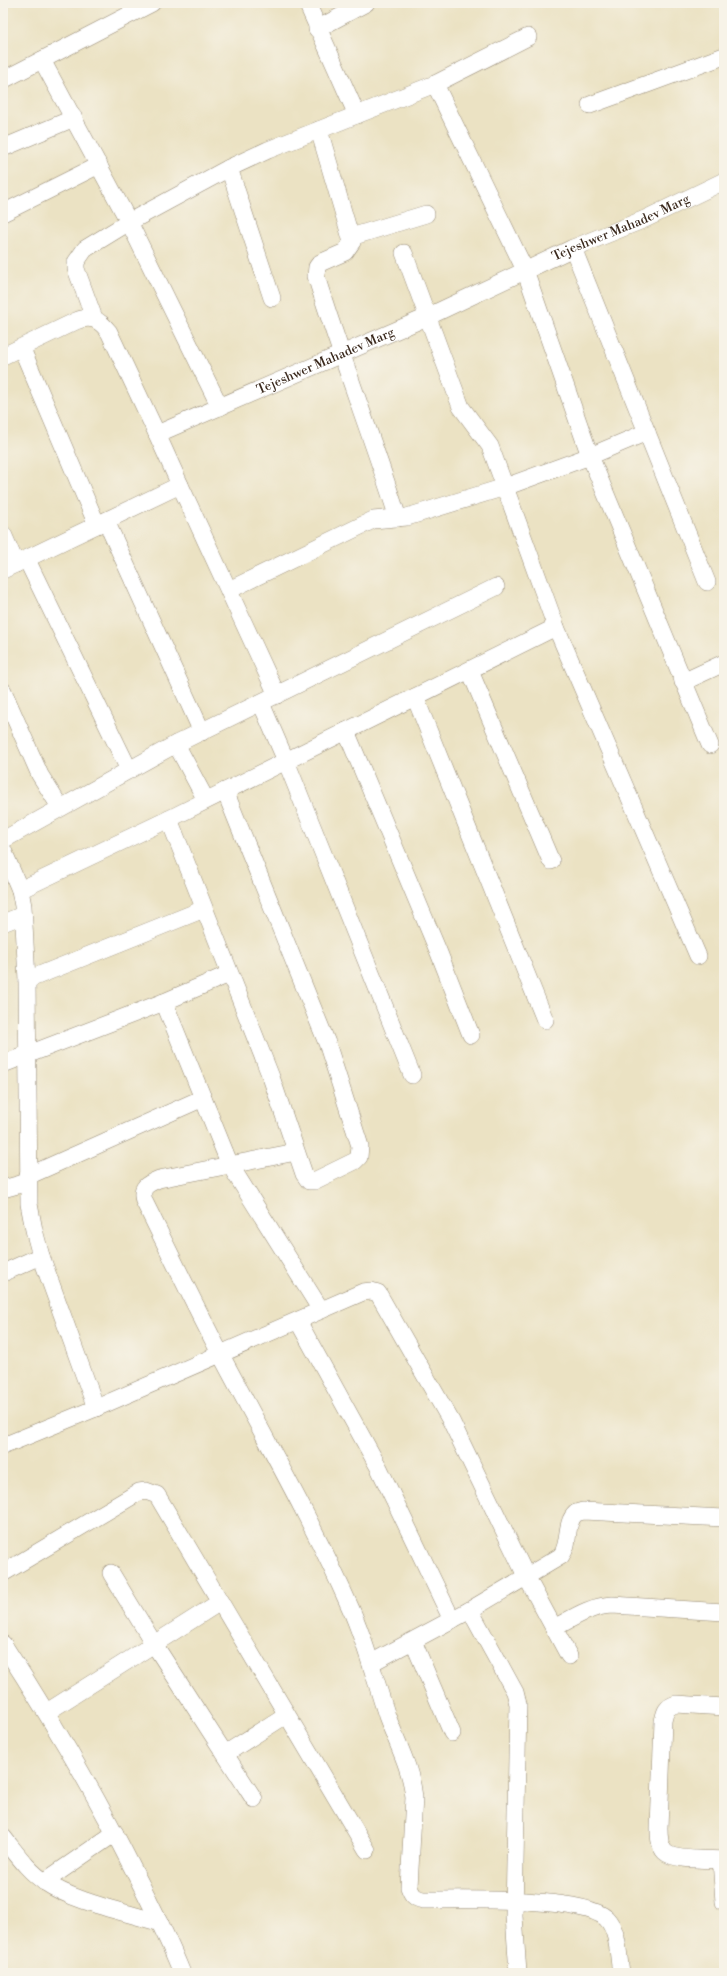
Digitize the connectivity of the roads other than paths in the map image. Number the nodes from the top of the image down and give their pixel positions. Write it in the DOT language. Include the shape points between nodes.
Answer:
graph roads {
  1 [pos="152,3"];
  2 [pos="307,3"];
  3 [pos="366,3"];
  4 [pos="128,9"];
  5 [pos="317,29"];
  6 [pos="528,37"];
  7 [pos="724,56"];
  8 [pos="42,60"];
  9 [pos="3,80"];
  10 [pos="435,84"];
  11 [pos="590,105"];
  12 [pos="357,115"];
  13 [pos="74,118"];
  14 [pos="319,130"];
  15 [pos="3,148"];
  16 [pos="99,165"];
  17 [pos="229,168"];
  18 [pos="724,181"];
  19 [pos="3,213"];
  20 [pos="426,214"];
  21 [pos="129,222"];
  22 [pos="351,237"];
  23 [pos="573,248"];
  24 [pos="404,253"];
  25 [pos="526,272"];
  26 [pos="272,298"];
  27 [pos="427,317"];
  28 [pos="94,318"];
  29 [pos="22,349"];
  30 [pos="340,354"];
  31 [pos="3,356"];
  32 [pos="220,407"];
  33 [pos="647,432"];
  34 [pos="157,434"];
  35 [pos="590,456"];
  36 [pos="180,485"];
  37 [pos="505,487"];
  38 [pos="398,518"];
  39 [pos="102,523"];
  40 [pos="3,534"];
  41 [pos="15,565"];
  42 [pos="707,582"];
  43 [pos="496,587"];
  44 [pos="229,590"];
  45 [pos="556,627"];
  46 [pos="724,663"];
  47 [pos="470,670"];
  48 [pos="683,682"];
  49 [pos="3,692"];
  50 [pos="277,695"];
  51 [pos="415,697"];
  52 [pos="261,703"];
  53 [pos="346,731"];
  54 [pos="202,732"];
  55 [pos="176,744"];
  56 [pos="710,745"];
  57 [pos="286,761"];
  58 [pos="129,770"];
  59 [pos="225,791"];
  60 [pos="206,800"];
  61 [pos="60,807"];
  62 [pos="169,819"];
  63 [pos="3,840"];
  64 [pos="3,850"];
  65 [pos="551,861"];
  66 [pos="20,890"];
  67 [pos="204,909"];
  68 [pos="23,915"];
  69 [pos="3,923"];
  70 [pos="698,956"];
  71 [pos="229,974"];
  72 [pos="27,980"];
  73 [pos="164,1002"];
  74 [pos="545,1020"];
  75 [pos="471,1035"];
  76 [pos="28,1056"];
  77 [pos="3,1064"];
  78 [pos="412,1075"];
  79 [pos="203,1098"];
  80 [pos="296,1152"];
  81 [pos="230,1165"];
  82 [pos="28,1179"];
  83 [pos="3,1189"];
  84 [pos="42,1256"];
  85 [pos="3,1273"];
  86 [pos="321,1310"];
  87 [pos="298,1321"];
  88 [pos="221,1355"];
  89 [pos="96,1408"];
  90 [pos="3,1446"];
  91 [pos="724,1518"];
  92 [pos="3,1573"];
  93 [pos="111,1573"];
  94 [pos="527,1578"];
  95 [pos="220,1602"];
  96 [pos="470,1610"];
  97 [pos="724,1612"];
  98 [pos="452,1620"];
  99 [pos="554,1628"];
  100 [pos="414,1640"];
  101 [pos="3,1644"];
  102 [pos="154,1644"];
  103 [pos="570,1656"];
  104 [pos="371,1663"];
  105 [pos="724,1707"];
  106 [pos="47,1712"];
  107 [pos="286,1715"];
  108 [pos="452,1733"];
  109 [pos="225,1754"];
  110 [pos="254,1799"];
  111 [pos="115,1833"];
  112 [pos="3,1837"];
  113 [pos="367,1850"];
  114 [pos="723,1860"];
  115 [pos="44,1882"];
  116 [pos="515,1900"];
  117 [pos="724,1902"];
  118 [pos="160,1923"];
  119 [pos="182,1973"];
  120 [pos="518,1973"];
  121 [pos="621,1973"];
  1 -- 4 [label="street"];
  2 -- 5 [label="street"];
  3 -- 5 [label="street"];
  4 -- 8 [label="street"];
  5 -- 12 [label="street"];
  6 -- 10 [label="street"];
  7 -- 11 [label="street"];
  8 -- 9 [label="street"];
  8 -- 13 [label="street"];
  10 -- 12 [label="street"];
  10 -- 25 [label="street"];
  12 -- 14 [label="street"];
  13 -- 15 [label="street"];
  13 -- 16 [label="street"];
  14 -- 17 [label="street"];
  14 -- 22 [label="street"];
  16 -- 19 [label="street"];
  16 -- 21 [label="street"];
  17 -- 21 [label="street"];
  17 -- 26 [label="street"];
  18 -- 23 [label="street, Tejeshwer Mahadev Marg" via="645,219"];
  20 -- 22 [label="street"];
  21 -- 28 [label="street" via="85,249 76,262 76,269"];
  21 -- 32 [label="street"];
  22 -- 30 [label="street" via="350,247 345,252 320,263 316,271"];
  23 -- 25 [label="street, Tejeshwer Mahadev Marg"];
  23 -- 33 [label="street"];
  24 -- 27 [label="street"];
  25 -- 27 [label="street, Tejeshwer Mahadev Marg"];
  25 -- 35 [label="street"];
  27 -- 30 [label="street, Tejeshwer Mahadev Marg"];
  27 -- 37 [label="street" via="461,407 490,446"];
  28 -- 29 [label="street" via="76,321"];
  28 -- 34 [label="street" via="102,322 109,332"];
  29 -- 31 [label="street"];
  29 -- 39 [label="street"];
  30 -- 32 [label="street, Tejeshwer Mahadev Marg"];
  30 -- 38 [label="street"];
  32 -- 34 [label="street, Tejeshwer Mahadev Marg"];
  33 -- 35 [label="street"];
  33 -- 42 [label="street"];
  34 -- 36 [label="street"];
  35 -- 37 [label="street"];
  35 -- 48 [label="street"];
  36 -- 39 [label="street"];
  36 -- 44 [label="street"];
  37 -- 38 [label="street" via="416,515"];
  37 -- 45 [label="street"];
  38 -- 44 [label="street" via="373,520"];
  39 -- 41 [label="street"];
  39 -- 54 [label="street"];
  40 -- 41 [label="street"];
  41 -- 58 [label="street"];
  43 -- 50 [label="street"];
  44 -- 50 [label="street"];
  45 -- 47 [label="street"];
  45 -- 70 [label="street"];
  46 -- 48 [label="street"];
  47 -- 51 [label="street"];
  47 -- 65 [label="street"];
  48 -- 56 [label="street"];
  49 -- 61 [label="street" via="40,775"];
  50 -- 52 [label="street"];
  51 -- 53 [label="street"];
  51 -- 74 [label="street"];
  52 -- 54 [label="street"];
  52 -- 57 [label="street"];
  53 -- 57 [label="street"];
  53 -- 75 [label="street"];
  54 -- 55 [label="street"];
  55 -- 58 [label="street"];
  55 -- 60 [label="street"];
  57 -- 59 [label="street"];
  57 -- 78 [label="street"];
  58 -- 61 [label="street"];
  59 -- 60 [label="street"];
  59 -- 80 [label="street" via="327,1043 360,1152 355,1161 314,1181 306,1178"];
  60 -- 62 [label="street"];
  61 -- 63 [label="street"];
  62 -- 66 [label="street"];
  62 -- 67 [label="street"];
  64 -- 66 [label="street"];
  66 -- 68 [label="street"];
  67 -- 71 [label="street"];
  67 -- 72 [label="street"];
  68 -- 69 [label="street"];
  68 -- 72 [label="street"];
  71 -- 73 [label="street"];
  71 -- 80 [label="street" via="271,1077"];
  72 -- 76 [label="street"];
  73 -- 76 [label="street"];
  73 -- 79 [label="street"];
  76 -- 77 [label="street"];
  76 -- 82 [label="street"];
  79 -- 81 [label="street"];
  79 -- 82 [label="street"];
  80 -- 81 [label="street"];
  81 -- 86 [label="street"];
  81 -- 88 [label="street" via="159,1179 147,1184 142,1194"];
  82 -- 83 [label="street"];
  82 -- 84 [label="street" via="29,1204"];
  84 -- 85 [label="street"];
  84 -- 89 [label="street"];
  86 -- 87 [label="street"];
  86 -- 94 [label="street" via="363,1292 378,1293 451,1421"];
  87 -- 88 [label="street"];
  87 -- 98 [label="street" via="379,1468"];
  88 -- 89 [label="street"];
  88 -- 104 [label="street" via="305,1513 351,1607"];
  89 -- 90 [label="street"];
  91 -- 94 [label="street" via="576,1512 570,1522 566,1546 561,1556"];
  92 -- 95 [label="street" via="139,1492 146,1491 157,1495"];
  93 -- 102 [label="street"];
  94 -- 96 [label="street"];
  94 -- 99 [label="street"];
  95 -- 102 [label="street"];
  95 -- 107 [label="street"];
  96 -- 98 [label="street"];
  96 -- 116 [label="street" via="515,1692 518,1704"];
  97 -- 99 [label="street" via="600,1606"];
  98 -- 100 [label="street"];
  99 -- 103 [label="street"];
  100 -- 104 [label="street"];
  100 -- 108 [label="street"];
  101 -- 106 [label="street"];
  102 -- 106 [label="street"];
  102 -- 109 [label="street"];
  104 -- 116 [label="street" via="413,1784 409,1886 412,1894 423,1900"];
  105 -- 114 [label="street" via="676,1704 666,1710 663,1721 659,1828 660,1843 670,1855"];
  106 -- 111 [label="street"];
  107 -- 109 [label="street"];
  107 -- 113 [label="street"];
  109 -- 110 [label="street"];
  111 -- 115 [label="street"];
  111 -- 118 [label="street"];
  112 -- 115 [label="street"];
  114 -- 117 [label="street"];
  115 -- 118 [label="street" via="63,1894"];
  116 -- 120 [label="street" via="514,1934"];
  116 -- 121 [label="street" via="580,1906 605,1918 615,1932"];
  118 -- 119 [label="street"];
}
